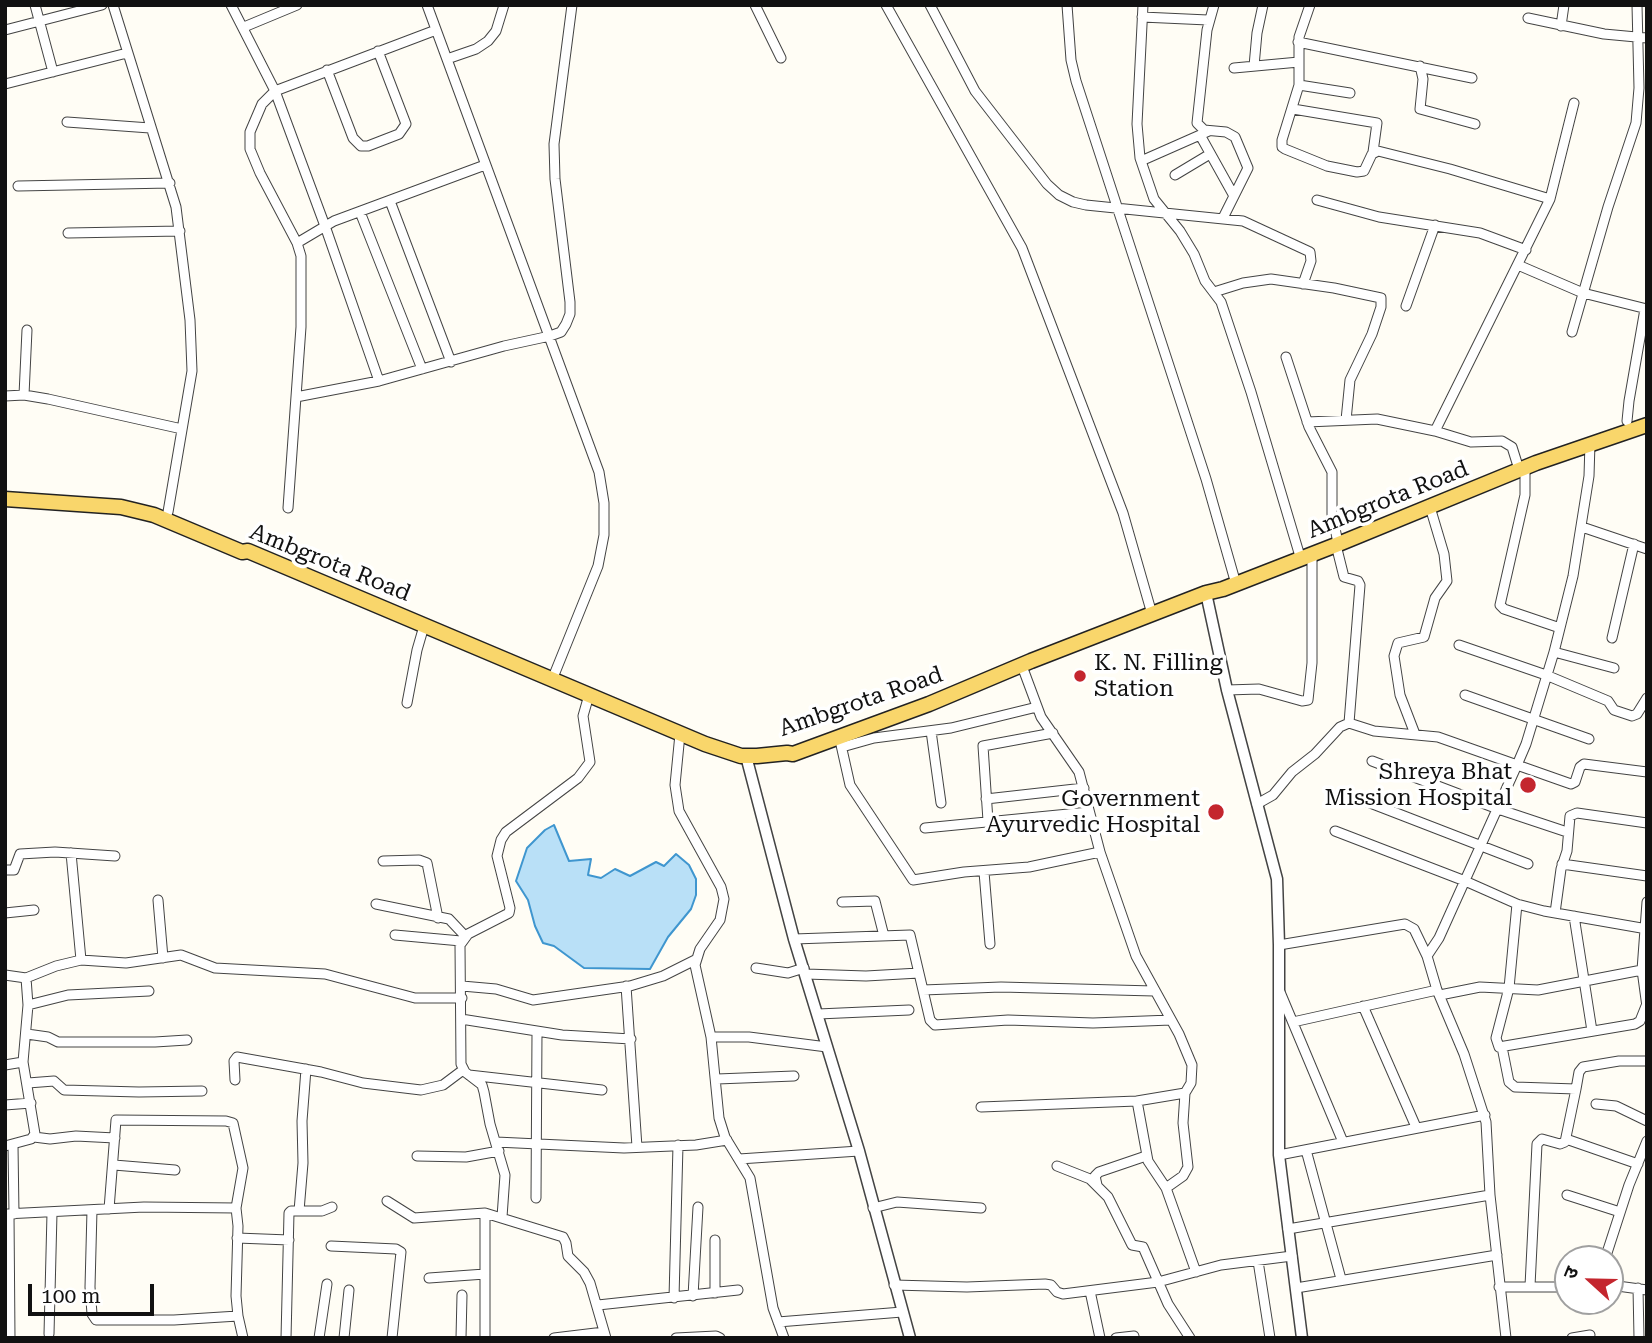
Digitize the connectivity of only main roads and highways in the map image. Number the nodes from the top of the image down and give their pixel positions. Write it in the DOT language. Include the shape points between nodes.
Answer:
graph roads {
  1 [pos="1647,416"];
  2 [pos="1647,425"];
  3 [pos="1521,465"];
  4 [pos="5,491"];
  5 [pos="5,499"];
  6 [pos="1337,542"];
  7 [pos="248,551"];
  8 [pos="1305,554"];
  9 [pos="1210,591"];
  10 [pos="1024,665"];
  11 [pos="787,753"];
  1 -- 3 [label="main road"];
  2 -- 3 [label="main road, Ambgrota Road"];
  3 -- 6 [label="main road"];
  3 -- 6 [label="main road, Ambgrota Road" via="1430,507"];
  4 -- 7 [label="main road" via="136,501 245,545"];
  5 -- 7 [label="main road, Ambgrota Road" via="128,508"];
  6 -- 8 [label="main road, Ambgrota Road"];
  7 -- 11 [label="main road, Ambgrota Road" via="680,734 746,756"];
  8 -- 9 [label="main road, Ambgrota Road"];
  8 -- 9 [label="main road" via="1234,577"];
  9 -- 10 [label="main road, Ambgrota Road"];
  10 -- 11 [label="main road, Ambgrota Road" via="840,742"];
  10 -- 11 [label="main road" via="1024,660 827,732"];
}
